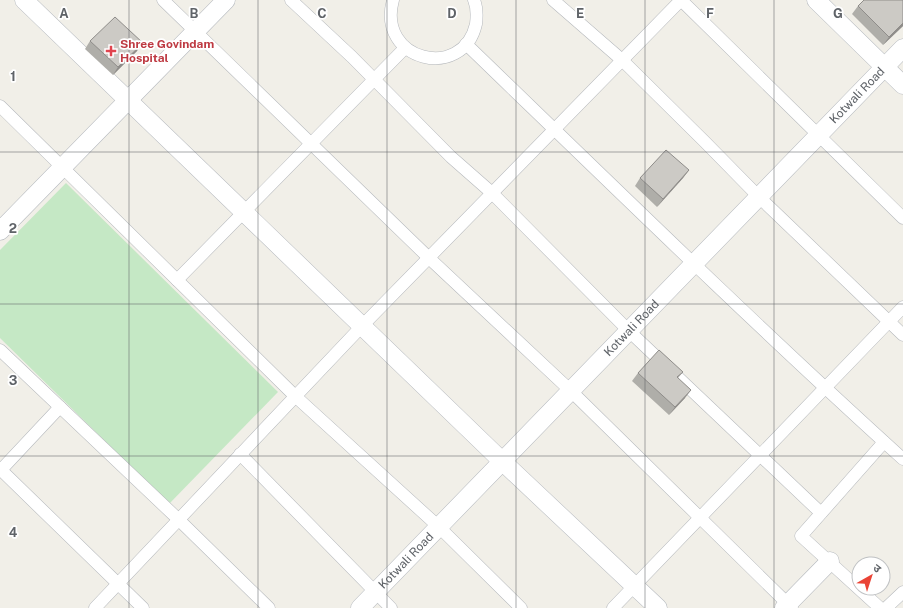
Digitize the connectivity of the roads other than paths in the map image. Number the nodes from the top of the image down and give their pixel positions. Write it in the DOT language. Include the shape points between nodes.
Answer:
graph roads {
  1 [pos="24,0"];
  2 [pos="163,0"];
  3 [pos="226,0"];
  4 [pos="291,0"];
  5 [pos="393,0"];
  6 [pos="474,0"];
  7 [pos="553,0"];
  8 [pos="681,0"];
  9 [pos="816,0"];
  10 [pos="195,31"];
  11 [pos="466,44"];
  12 [pos="405,48"];
  13 [pos="903,48"];
  14 [pos="622,60"];
  15 [pos="884,67"];
  16 [pos="374,79"];
  17 [pos="903,85"];
  18 [pos="128,100"];
  19 [pos="0,106"];
  20 [pos="554,129"];
  21 [pos="819,135"];
  22 [pos="310,143"];
  23 [pos="63,167"];
  24 [pos="492,193"];
  25 [pos="758,197"];
  26 [pos="244,212"];
  27 [pos="903,218"];
  28 [pos="1,228"];
  29 [pos="429,258"];
  30 [pos="694,264"];
  31 [pos="177,280"];
  32 [pos="903,307"];
  33 [pos="889,321"];
  34 [pos="362,326"];
  35 [pos="629,331"];
  36 [pos="903,334"];
  37 [pos="0,350"];
  38 [pos="824,387"];
  39 [pos="571,391"];
  40 [pos="296,396"];
  41 [pos="60,407"];
  42 [pos="884,442"];
  43 [pos="240,454"];
  44 [pos="760,454"];
  45 [pos="903,458"];
  46 [pos="503,462"];
  47 [pos="0,470"];
  48 [pos="807,500"];
  49 [pos="821,513"];
  50 [pos="700,517"];
  51 [pos="178,519"];
  52 [pos="809,526"];
  53 [pos="439,527"];
  54 [pos="830,561"];
  55 [pos="117,584"];
  56 [pos="634,586"];
  57 [pos="375,593"];
  58 [pos="903,593"];
  59 [pos="788,607"];
  60 [pos="95,608"];
  61 [pos="143,608"];
  62 [pos="269,608"];
  63 [pos="360,608"];
  64 [pos="391,608"];
  65 [pos="521,608"];
  66 [pos="614,608"];
  67 [pos="658,608"];
  68 [pos="880,608"];
  69 [pos="886,608"];
  1 -- 18 [label="street"];
  2 -- 10 [label="street"];
  3 -- 10 [label="street"];
  4 -- 16 [label="street"];
  5 -- 12 [label="street" via="390,11 391,24 396,37"];
  6 -- 11 [label="street" via="477,17 474,32"];
  7 -- 14 [label="street"];
  8 -- 14 [label="street"];
  8 -- 21 [label="street"];
  9 -- 15 [label="street"];
  10 -- 18 [label="street"];
  10 -- 22 [label="street"];
  11 -- 12 [label="street" via="456,53 430,59"];
  11 -- 20 [label="street"];
  12 -- 16 [label="street"];
  13 -- 15 [label="street, Kotwali Road"];
  14 -- 20 [label="street"];
  14 -- 25 [label="street"];
  15 -- 17 [label="street"];
  15 -- 21 [label="street, Kotwali Road"];
  16 -- 22 [label="street"];
  16 -- 24 [label="street" via="451,157"];
  18 -- 23 [label="street"];
  18 -- 26 [label="street"];
  19 -- 23 [label="street"];
  20 -- 24 [label="street"];
  20 -- 30 [label="street"];
  21 -- 25 [label="street, Kotwali Road"];
  21 -- 27 [label="street"];
  22 -- 26 [label="street"];
  22 -- 29 [label="street"];
  23 -- 28 [label="street"];
  23 -- 31 [label="street"];
  24 -- 29 [label="street"];
  24 -- 35 [label="street"];
  25 -- 30 [label="street, Kotwali Road"];
  25 -- 33 [label="street"];
  26 -- 31 [label="street"];
  26 -- 34 [label="street"];
  29 -- 34 [label="street"];
  29 -- 39 [label="street"];
  30 -- 35 [label="street, Kotwali Road"];
  30 -- 38 [label="street"];
  31 -- 40 [label="street"];
  32 -- 33 [label="street"];
  33 -- 36 [label="street"];
  33 -- 38 [label="street"];
  34 -- 40 [label="street"];
  34 -- 46 [label="street"];
  35 -- 39 [label="street, Kotwali Road"];
  35 -- 44 [label="street"];
  37 -- 41 [label="street"];
  38 -- 42 [label="street"];
  38 -- 44 [label="street"];
  39 -- 46 [label="street, Kotwali Road"];
  39 -- 50 [label="street"];
  40 -- 43 [label="street"];
  40 -- 53 [label="street"];
  41 -- 47 [label="street"];
  41 -- 51 [label="street"];
  42 -- 45 [label="street"];
  42 -- 49 [label="street"];
  43 -- 51 [label="street"];
  43 -- 57 [label="street"];
  44 -- 48 [label="street"];
  44 -- 50 [label="street"];
  46 -- 53 [label="street, Kotwali Road"];
  46 -- 56 [label="street"];
  47 -- 55 [label="street"];
  48 -- 49 [label="street"];
  48 -- 52 [label="street"];
  49 -- 52 [label="street"];
  50 -- 56 [label="street"];
  50 -- 59 [label="street"];
  51 -- 55 [label="street"];
  51 -- 62 [label="street"];
  52 -- 54 [label="street" via="800,536"];
  53 -- 57 [label="street, Kotwali Road"];
  53 -- 65 [label="street"];
  54 -- 59 [label="street"];
  54 -- 68 [label="street"];
  55 -- 60 [label="street"];
  55 -- 61 [label="street"];
  56 -- 66 [label="street"];
  56 -- 67 [label="street"];
  57 -- 63 [label="street, Kotwali Road"];
  57 -- 64 [label="street"];
  58 -- 69 [label="street"];
}
